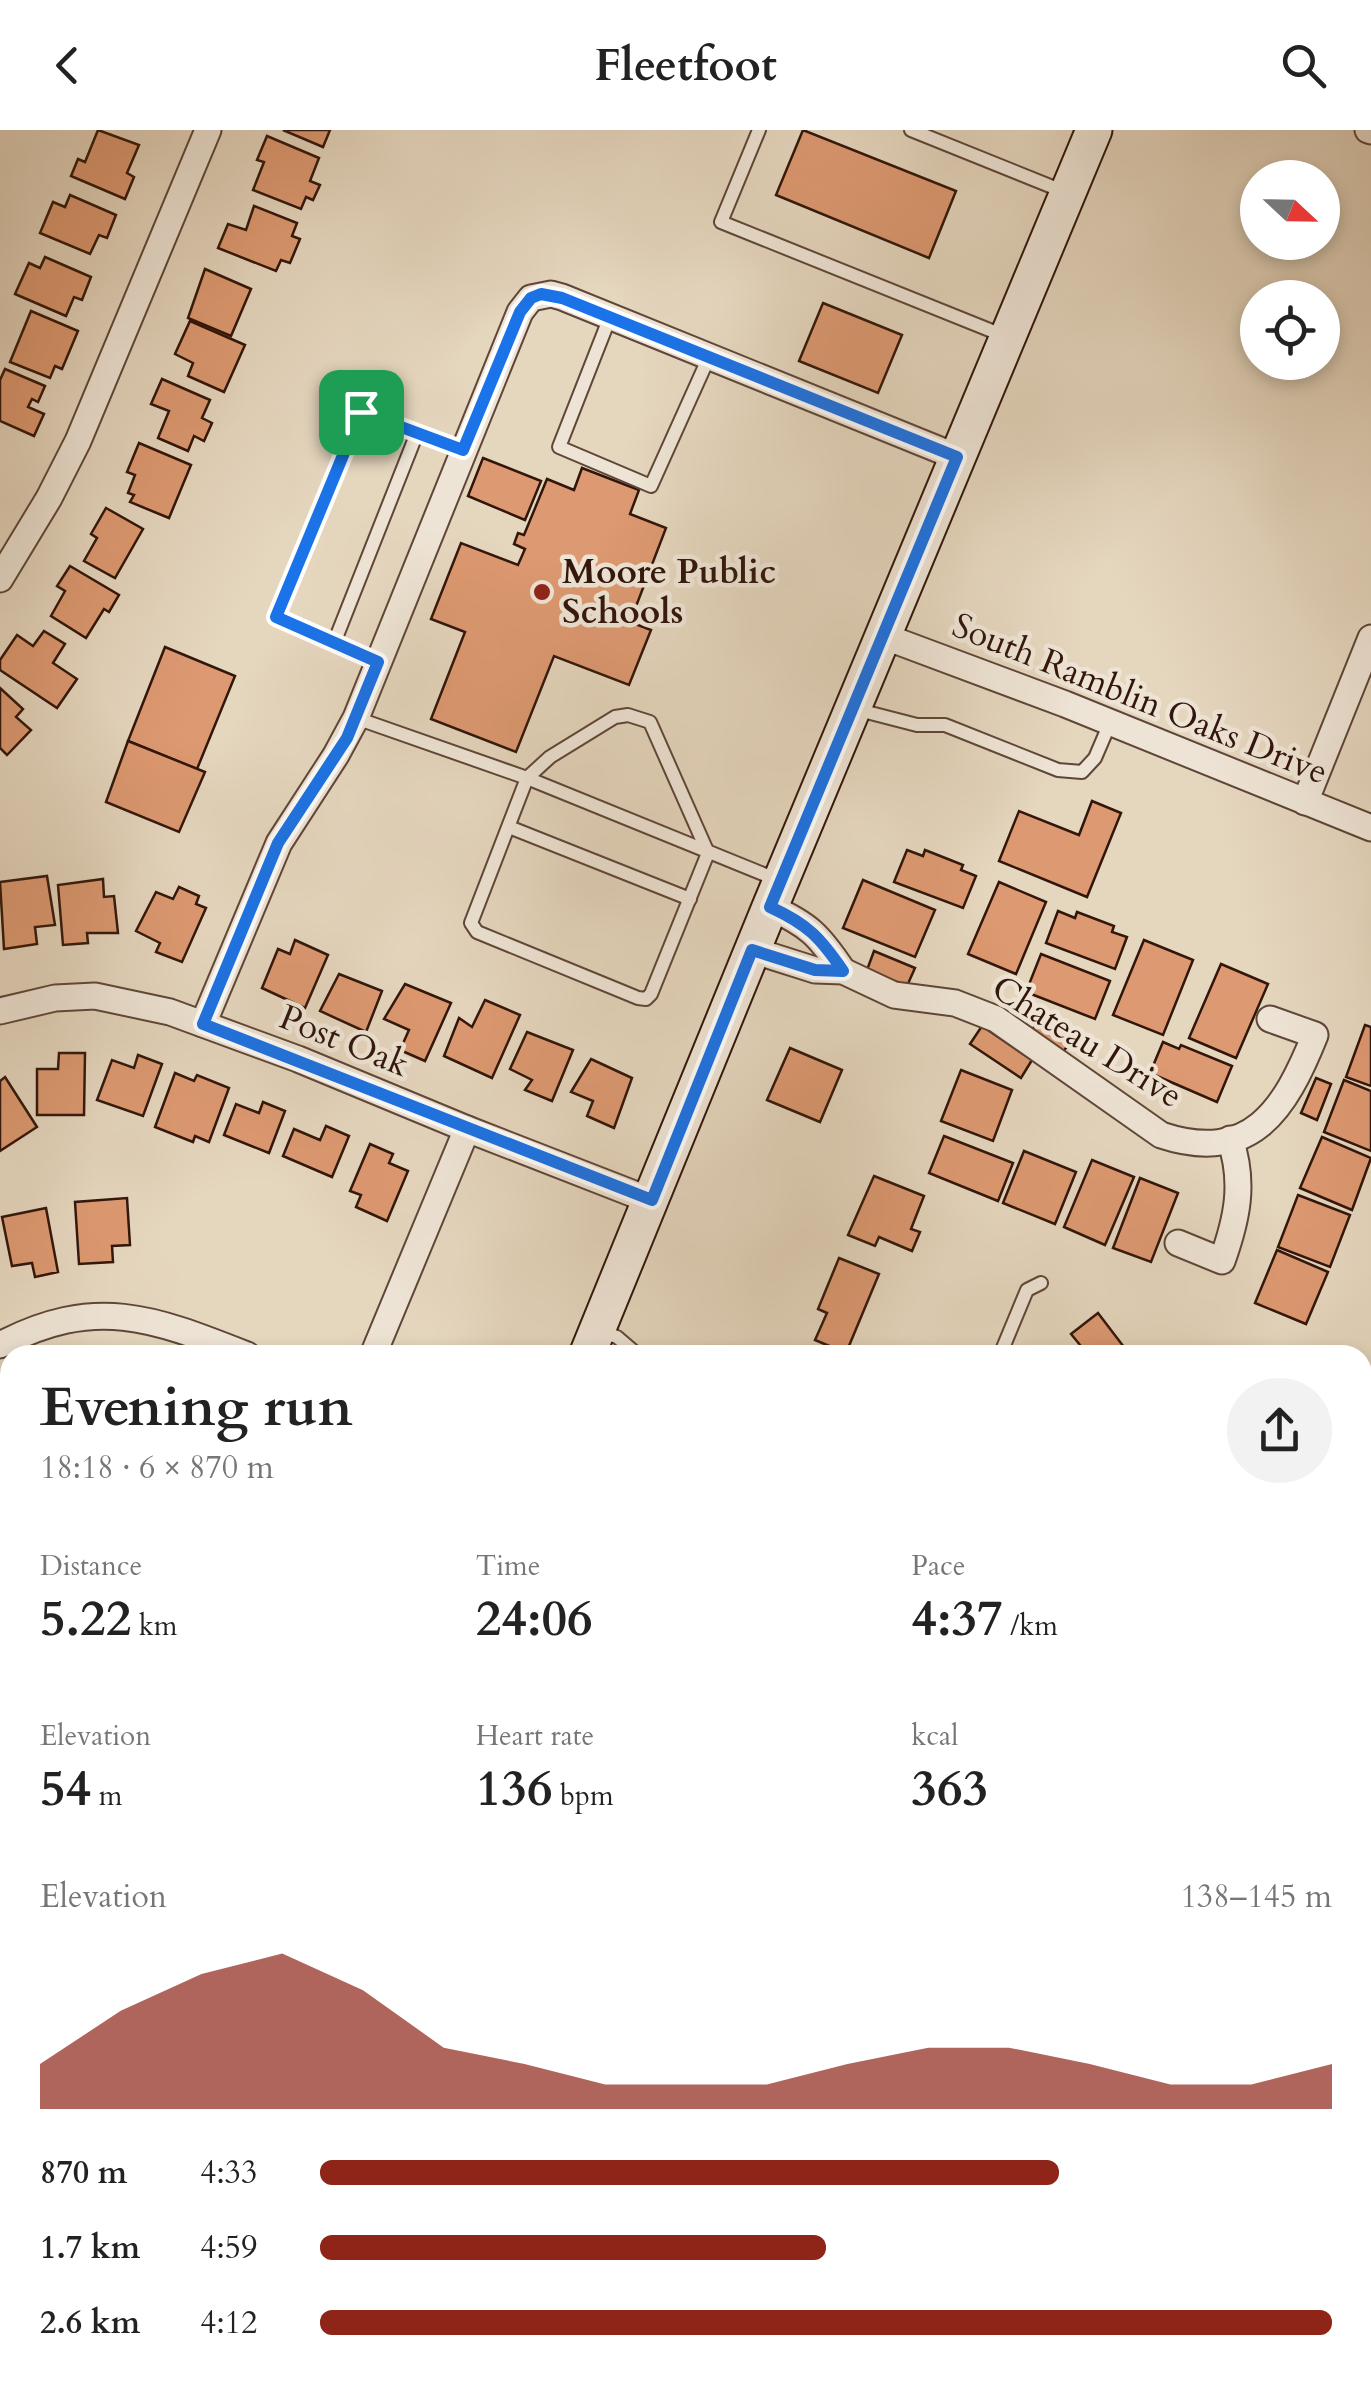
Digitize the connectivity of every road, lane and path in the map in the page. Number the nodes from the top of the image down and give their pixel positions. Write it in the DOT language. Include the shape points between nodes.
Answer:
graph roads {
  1 [pos="208,130"];
  2 [pos="759,130"];
  3 [pos="911,130"];
  4 [pos="1094,130"];
  5 [pos="1068,193"];
  6 [pos="610,317"];
  7 [pos="1007,337"];
  8 [pos="708,357"];
  9 [pos="417,432"];
  10 [pos="463,450"];
  11 [pos="957,457"];
  12 [pos="0,578"];
  13 [pos="883,636"];
  14 [pos="1371,638"];
  15 [pos="334,642"];
  16 [pos="378,662"];
  17 [pos="853,708"];
  18 [pos="356,718"];
  19 [pos="1110,722"];
  20 [pos="526,778"];
  21 [pos="1305,802"];
  22 [pos="509,827"];
  23 [pos="1371,828"];
  24 [pos="708,853"];
  25 [pos="775,894"];
  26 [pos="690,898"];
  27 [pos="752,950"];
  28 [pos="843,971"];
  29 [pos="0,1012"];
  30 [pos="1270,1019"];
  31 [pos="203,1024"];
  32 [pos="467,1130"];
  33 [pos="1230,1140"];
  34 [pos="652,1200"];
  35 [pos="1178,1243"];
  36 [pos="1041,1283"];
  37 [pos="592,1342"];
  38 [pos="0,1345"];
  39 [pos="222,1345"];
  40 [pos="377,1345"];
  41 [pos="626,1345"];
  42 [pos="1004,1345"];
  1 -- 12 [label="street" via="78,441"];
  2 -- 7 [label="lane" via="722,222"];
  3 -- 5 [label="lane"];
  4 -- 5 [label="main road"];
  5 -- 7 [label="main road"];
  6 -- 8 [label="street"];
  6 -- 8 [label="lane" via="559,446 652,486"];
  6 -- 10 [label="street" via="551,294 531,298"];
  7 -- 11 [label="main road"];
  8 -- 11 [label="street"];
  9 -- 10 [label="lane"];
  9 -- 15 [label="lane"];
  9 -- 15 [label="lane" via="361,412 276,617"];
  10 -- 16 [label="street"];
  11 -- 13 [label="main road"];
  13 -- 17 [label="main road"];
  13 -- 19 [label="street, South Ramblin Oaks Drive"];
  14 -- 21 [label="street"];
  15 -- 16 [label="lane"];
  16 -- 18 [label="street"];
  17 -- 19 [label="lane" via="916,725 945,725 1058,770 1082,772"];
  17 -- 25 [label="main road"];
  18 -- 20 [label="lane"];
  18 -- 31 [label="street" via="278,843"];
  19 -- 21 [label="street, South Ramblin Oaks Drive"];
  20 -- 22 [label="lane"];
  20 -- 24 [label="lane"];
  20 -- 24 [label="lane" via="616,718 637,716 650,722"];
  21 -- 23 [label="street, South Ramblin Oaks Drive"];
  22 -- 26 [label="lane"];
  22 -- 26 [label="lane" via="472,928 638,998 652,994"];
  24 -- 25 [label="lane"];
  24 -- 26 [label="lane"];
  25 -- 27 [label="main road"];
  25 -- 28 [label="street, Chateau Drive"];
  27 -- 28 [label="street, Chateau Drive" via="815,970"];
  27 -- 34 [label="main road"];
  28 -- 33 [label="street, Chateau Drive" via="894,994 956,1003 996,1019 1161,1135 1207,1144"];
  29 -- 31 [label="street, Post Oak" via="95,996"];
  30 -- 33 [label="street" via="1315,1036 1282,1105 1257,1128"];
  31 -- 32 [label="street, Post Oak"];
  32 -- 34 [label="street, Post Oak"];
  32 -- 40 [label="street"];
  33 -- 35 [label="street" via="1240,1189 1222,1261"];
  34 -- 37 [label="main road"];
  36 -- 42 [label="lane" via="1027,1290"];
  37 -- 41 [label="lane" via="617,1337"];
  38 -- 39 [label="street" via="64,1319 119,1315"];
}
